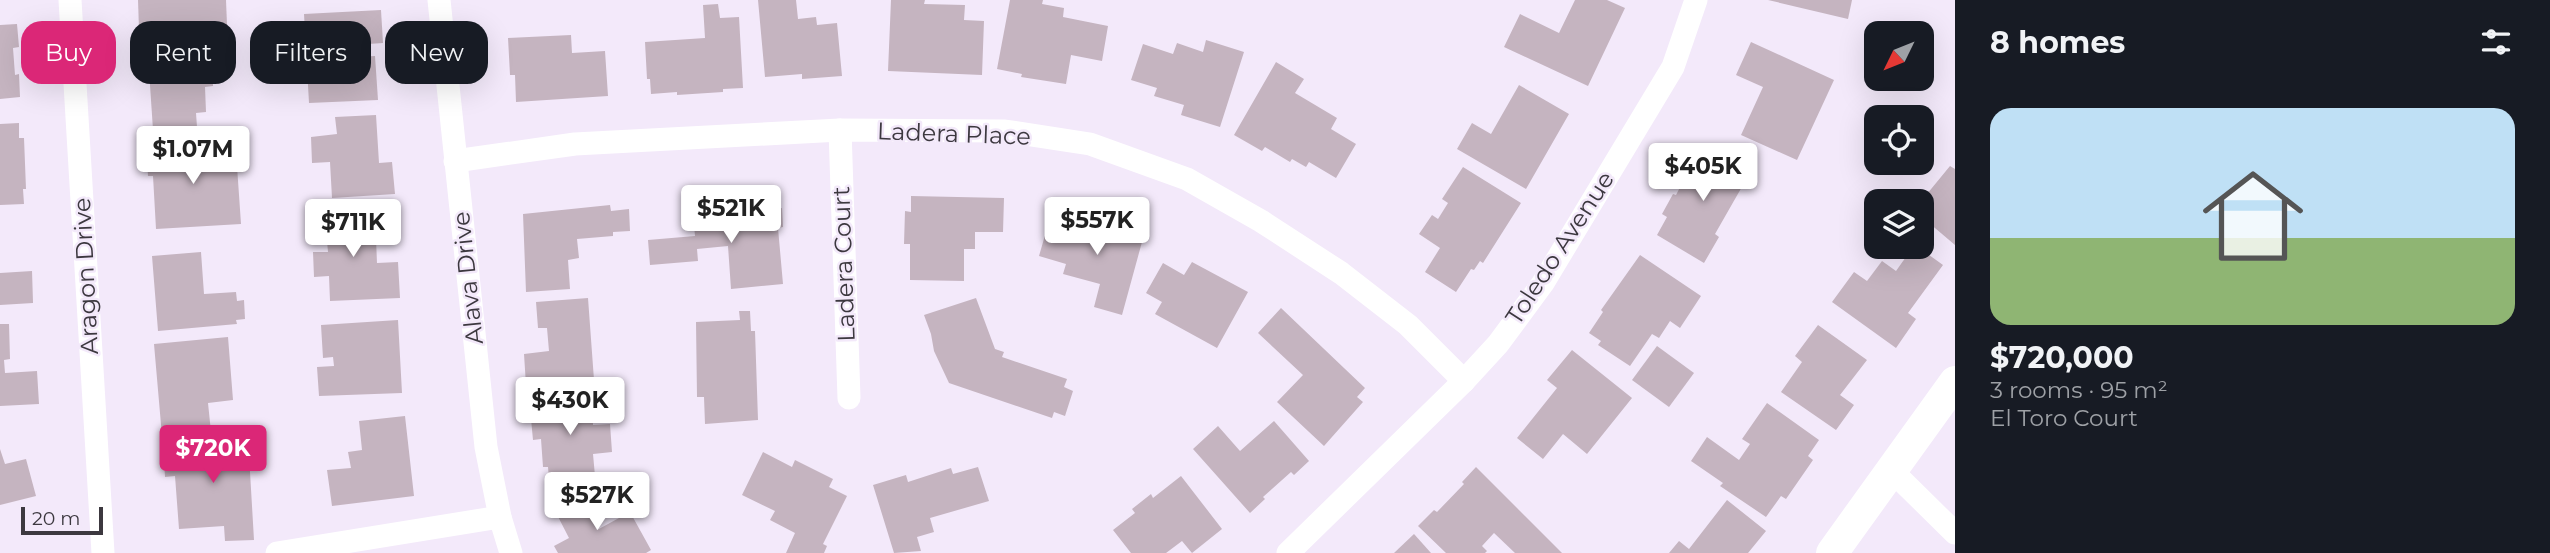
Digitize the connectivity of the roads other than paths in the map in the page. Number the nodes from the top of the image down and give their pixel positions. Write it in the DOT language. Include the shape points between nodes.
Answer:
graph roads {
  1 [pos="70,0"];
  2 [pos="439,0"];
  3 [pos="1696,0"];
  4 [pos="840,130"];
  5 [pos="455,161"];
  6 [pos="1464,381"];
  7 [pos="1955,382"];
  8 [pos="849,398"];
  9 [pos="1891,470"];
  10 [pos="500,517"];
  11 [pos="1955,533"];
  12 [pos="103,553"];
  13 [pos="278,553"];
  14 [pos="511,553"];
  15 [pos="1289,553"];
  16 [pos="1832,553"];
  1 -- 12 [label="street, Aragon Drive"];
  2 -- 5 [label="street, Alava Drive"];
  3 -- 6 [label="street, Toledo Avenue" via="1673,67 1543,283"];
  4 -- 5 [label="street, Ladera Place" via="575,144"];
  4 -- 6 [label="street, Ladera Place" via="1005,131 1090,144 1187,179 1341,273 1408,326"];
  4 -- 8 [label="street, Ladera Court"];
  5 -- 10 [label="street, Alava Drive" via="486,447"];
  6 -- 15 [label="street, Toledo Avenue"];
  7 -- 9 [label="street"];
  9 -- 11 [label="street"];
  9 -- 16 [label="street"];
  10 -- 13 [label="street"];
  10 -- 14 [label="street, Alava Drive"];
}
